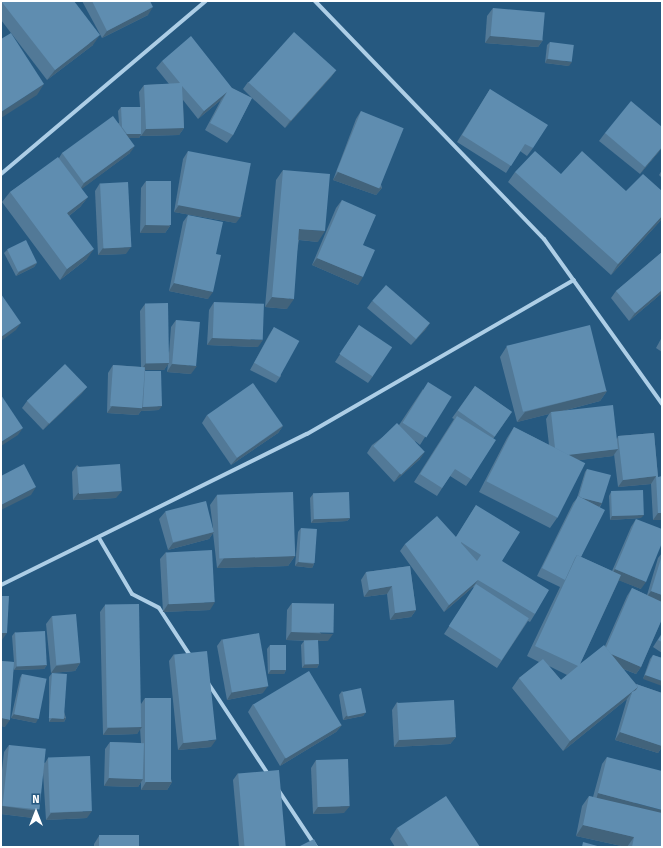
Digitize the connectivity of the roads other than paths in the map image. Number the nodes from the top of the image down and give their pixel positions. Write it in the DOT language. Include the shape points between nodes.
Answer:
graph roads {
  1 [pos="206,1"];
  2 [pos="315,1"];
  3 [pos="1,174"];
  4 [pos="574,280"];
  5 [pos="662,404"];
  6 [pos="99,538"];
  7 [pos="1,585"];
  8 [pos="194,662"];
  9 [pos="203,675"];
  10 [pos="273,782"];
  11 [pos="277,789"];
  12 [pos="316,847"];
  1 -- 3 [label="street"];
  2 -- 4 [label="street" via="544,239"];
  4 -- 5 [label="street"];
  4 -- 6 [label="street" via="308,434"];
  6 -- 7 [label="street"];
  6 -- 8 [label="street" via="132,594 160,608"];
  9 -- 10 [label="street"];
  11 -- 12 [label="street"];
}
